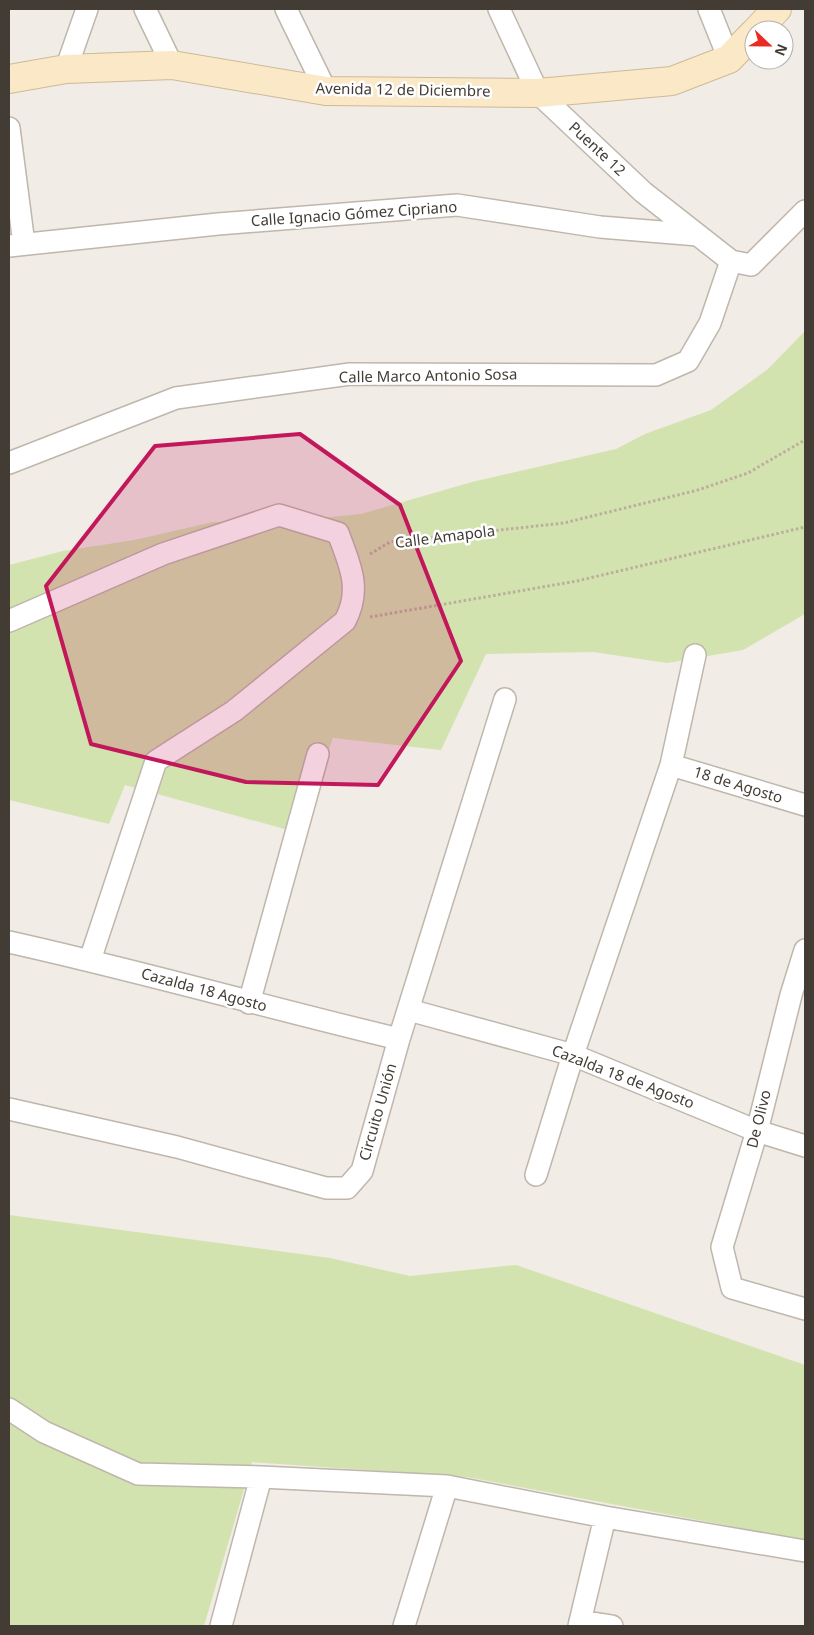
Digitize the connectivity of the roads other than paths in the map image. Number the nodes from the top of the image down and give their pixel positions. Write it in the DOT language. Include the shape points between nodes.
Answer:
graph roads {
  1 [pos="88,9"];
  2 [pos="145,9"];
  3 [pos="286,9"];
  4 [pos="499,9"];
  5 [pos="709,9"];
  6 [pos="777,9"];
  7 [pos="767,20"];
  8 [pos="744,43"];
  9 [pos="729,59"];
  10 [pos="172,65"];
  11 [pos="66,69"];
  12 [pos="9,79"];
  13 [pos="326,90"];
  14 [pos="538,93"];
  15 [pos="9,128"];
  16 [pos="805,211"];
  17 [pos="698,235"];
  18 [pos="16,245"];
  19 [pos="731,261"];
  20 [pos="9,463"];
  21 [pos="9,622"];
  22 [pos="695,655"];
  23 [pos="505,699"];
  24 [pos="318,754"];
  25 [pos="670,765"];
  26 [pos="805,805"];
  27 [pos="9,942"];
  28 [pos="805,950"];
  29 [pos="90,960"];
  30 [pos="798,997"];
  31 [pos="249,1003"];
  32 [pos="409,1010"];
  33 [pos="399,1039"];
  34 [pos="573,1055"];
  35 [pos="9,1109"];
  36 [pos="757,1131"];
  37 [pos="805,1146"];
  38 [pos="536,1175"];
  39 [pos="805,1308"];
  40 [pos="9,1409"];
  41 [pos="261,1477"];
  42 [pos="447,1486"];
  43 [pos="605,1517"];
  44 [pos="805,1551"];
  45 [pos="579,1624"];
  46 [pos="222,1626"];
  47 [pos="404,1626"];
  48 [pos="612,1626"];
  1 -- 11 [label="street"];
  2 -- 10 [label="street"];
  3 -- 13 [label="street"];
  4 -- 14 [label="street, Puente 12"];
  5 -- 9 [label="street"];
  6 -- 7 [label="street"];
  8 -- 9 [label="street, Avenida 12 de Diciembre"];
  9 -- 14 [label="street, Avenida 12 de Diciembre" via="672,81"];
  10 -- 11 [label="street, Avenida 12 de Diciembre"];
  10 -- 13 [label="street, Avenida 12 de Diciembre"];
  11 -- 12 [label="street, Avenida 12 de Diciembre"];
  13 -- 14 [label="street, Avenida 12 de Diciembre"];
  14 -- 17 [label="street, Puente 12" via="643,192"];
  15 -- 18 [label="street"];
  16 -- 19 [label="street" via="751,265"];
  17 -- 18 [label="street, Calle Ignacio Gómez Cipriano" via="600,227 457,205 218,224"];
  17 -- 19 [label="street, Puente 12"];
  19 -- 20 [label="street, Calle Marco Antonio Sosa" via="710,323 688,361 656,375 331,376 176,398"];
  21 -- 29 [label="street" via="163,554 279,515 338,533 351,567 353,606 345,621 234,712 156,761"];
  22 -- 25 [label="street"];
  23 -- 32 [label="street, Circuito Unión"];
  24 -- 31 [label="street"];
  25 -- 26 [label="street, 18 de Agosto"];
  25 -- 34 [label="street"];
  27 -- 29 [label="street, Cazalda 18 Agosto"];
  28 -- 30 [label="street, De Olivo"];
  29 -- 31 [label="street, Cazalda 18 Agosto"];
  30 -- 36 [label="street, De Olivo"];
  31 -- 33 [label="street, Cazalda 18 Agosto"];
  32 -- 33 [label="street, Circuito Unión"];
  32 -- 34 [label="street, Cazalda 18 de Agosto"];
  33 -- 35 [label="street, Circuito Unión" via="362,1171 347,1188 326,1188 177,1146"];
  34 -- 36 [label="street, Cazalda 18 de Agosto"];
  34 -- 38 [label="street"];
  36 -- 37 [label="street, Cazalda 18 de Agosto"];
  36 -- 39 [label="street, De Olivo" via="722,1247 732,1288"];
  40 -- 41 [label="street" via="44,1432 138,1474"];
  41 -- 42 [label="street"];
  41 -- 46 [label="street"];
  42 -- 43 [label="street"];
  42 -- 47 [label="street"];
  43 -- 44 [label="street"];
  43 -- 45 [label="street"];
  45 -- 48 [label="street"];
}
